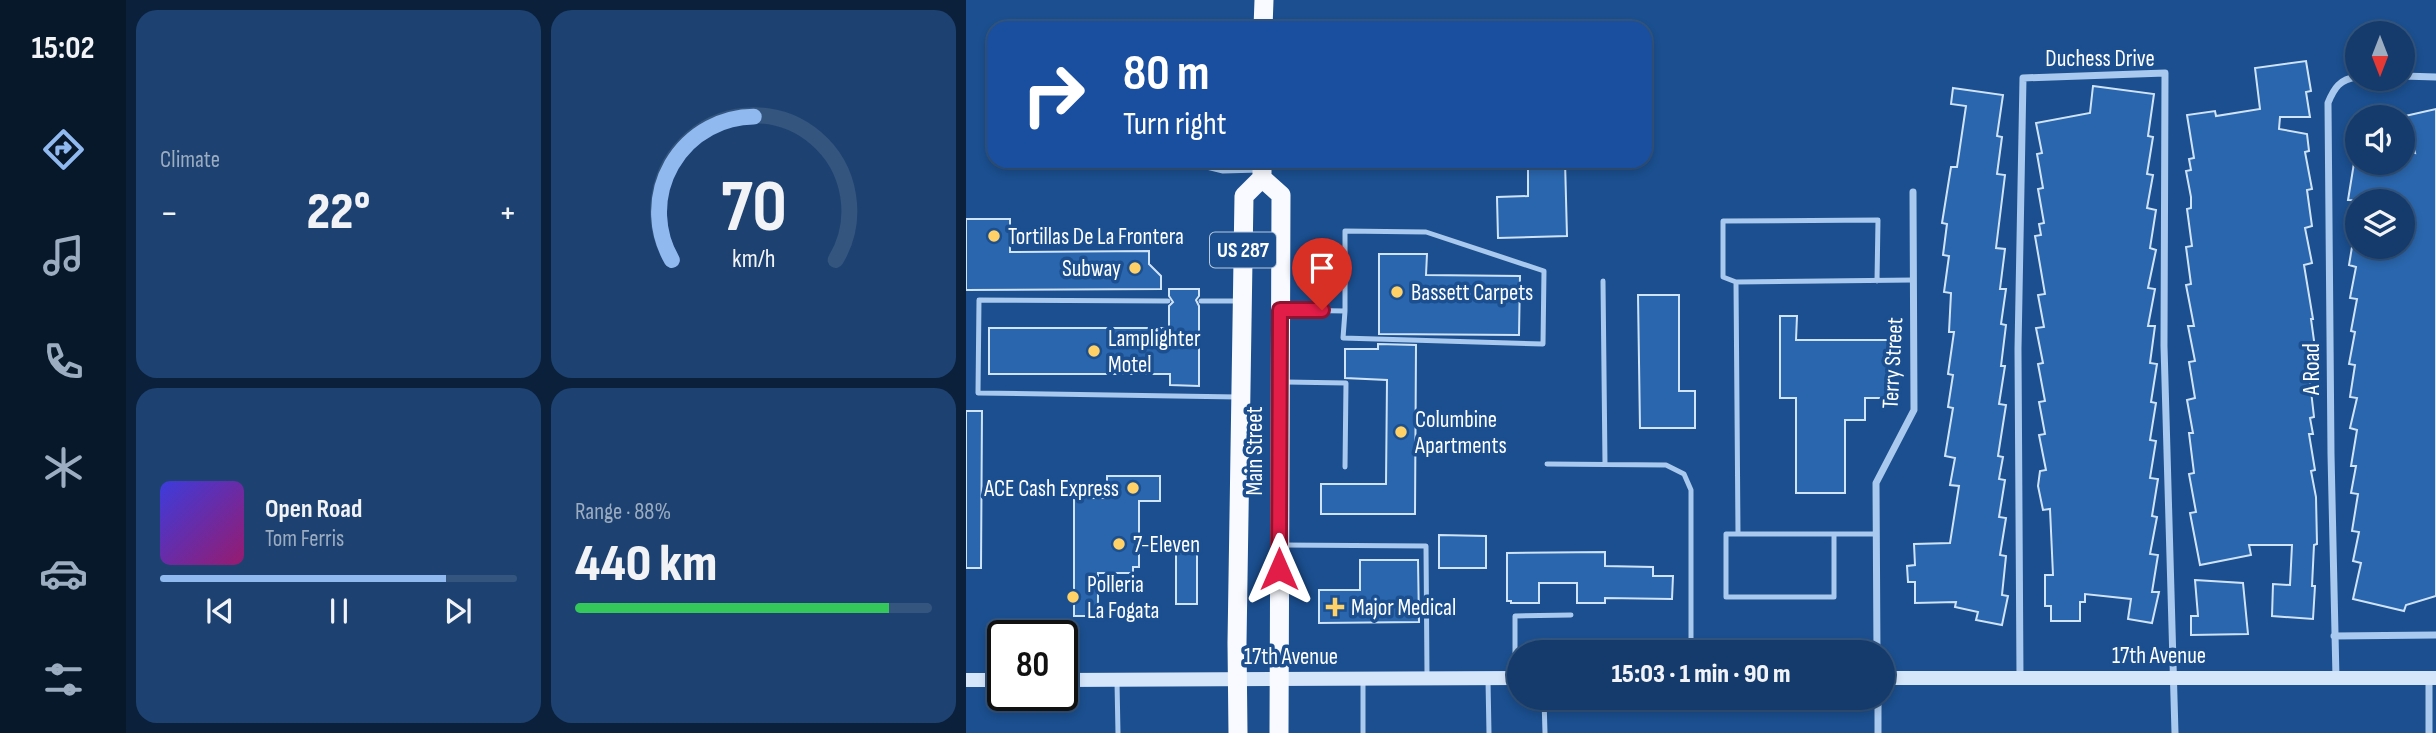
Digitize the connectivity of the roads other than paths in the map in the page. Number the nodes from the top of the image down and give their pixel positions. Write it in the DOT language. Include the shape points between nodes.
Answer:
graph roads {
  1 [pos="1264,0"];
  2 [pos="1263,21"];
  3 [pos="2415,76"];
  4 [pos="2436,77"];
  5 [pos="2345,80"];
  6 [pos="1211,168"];
  7 [pos="1262,168"];
  8 [pos="1913,192"];
  9 [pos="1603,281"];
  10 [pos="1877,281"];
  11 [pos="1913,281"];
  12 [pos="1736,282"];
  13 [pos="1168,301"];
  14 [pos="1201,301"];
  15 [pos="1242,301"];
  16 [pos="1280,310"];
  17 [pos="1345,311"];
  18 [pos="1279,382"];
  19 [pos="1241,397"];
  20 [pos="1547,464"];
  21 [pos="1605,464"];
  22 [pos="1345,467"];
  23 [pos="1738,534"];
  24 [pos="1834,534"];
  25 [pos="1876,534"];
  26 [pos="1279,545"];
  27 [pos="1571,615"];
  28 [pos="2436,635"];
  29 [pos="2334,636"];
  30 [pos="1516,640"];
  31 [pos="1691,640"];
  32 [pos="1877,640"];
  33 [pos="1363,678"];
  34 [pos="1427,678"];
  35 [pos="1488,678"];
  36 [pos="1507,678"];
  37 [pos="1895,678"];
  38 [pos="2021,678"];
  39 [pos="2175,678"];
  40 [pos="2336,678"];
  41 [pos="2432,678"];
  42 [pos="1116,679"];
  43 [pos="1237,679"];
  44 [pos="1279,679"];
  45 [pos="966,680"];
  46 [pos="987,680"];
  47 [pos="1078,680"];
  48 [pos="1544,710"];
  49 [pos="1878,710"];
  50 [pos="1118,733"];
  51 [pos="1238,733"];
  52 [pos="1279,733"];
  53 [pos="1363,733"];
  54 [pos="1489,733"];
  55 [pos="1545,733"];
  56 [pos="1878,733"];
  57 [pos="2175,733"];
  58 [pos="2429,733"];
  1 -- 2 [label="highway"];
  3 -- 4 [label="street"];
  5 -- 29 [label="street, A Road" via="2328,103"];
  6 -- 7 [label="lane"];
  7 -- 15 [label="highway, Main Street / US 287" via="1244,196"];
  7 -- 16 [label="highway, Main Street / US 287" via="1281,195"];
  8 -- 11 [label="street, Terry Street"];
  9 -- 21 [label="lane"];
  10 -- 11 [label="lane"];
  10 -- 12 [label="lane"];
  10 -- 12 [label="lane" via="1878,220 1723,221 1723,277"];
  11 -- 25 [label="street, Terry Street" via="1914,410 1876,483"];
  12 -- 23 [label="lane"];
  13 -- 19 [label="lane" via="979,300 978,393"];
  14 -- 15 [label="lane"];
  15 -- 19 [label="highway, Main Street / US 287"];
  16 -- 17 [label="lane"];
  16 -- 18 [label="highway, Main Street / US 287"];
  17 -- 17 [label="lane" via="1345,231 1426,232 1544,271 1543,344 1343,338"];
  18 -- 22 [label="lane" via="1346,383"];
  18 -- 26 [label="highway, Main Street / US 287"];
  19 -- 43 [label="highway, Main Street / US 287"];
  20 -- 21 [label="lane"];
  21 -- 31 [label="lane" via="1666,465 1684,474 1691,490"];
  23 -- 24 [label="lane"];
  23 -- 24 [label="lane" via="1726,534 1726,597 1834,597"];
  24 -- 25 [label="lane"];
  25 -- 32 [label="street, Terry Street"];
  26 -- 34 [label="lane" via="1426,545"];
  26 -- 44 [label="highway, Main Street / US 287"];
  27 -- 30 [label="lane" via="1515,616"];
  28 -- 29 [label="street"];
  29 -- 40 [label="street, A Road"];
  33 -- 34 [label="main road, 17th Avenue"];
  33 -- 44 [label="main road, 17th Avenue"];
  33 -- 53 [label="lane"];
  34 -- 35 [label="main road, 17th Avenue"];
  35 -- 36 [label="main road, 17th Avenue"];
  35 -- 54 [label="lane"];
  37 -- 38 [label="main road, 17th Avenue"];
  38 -- 39 [label="main road, 17th Avenue"];
  38 -- 39 [label="street, Duchess Drive" via="2018,349 2023,78 2165,74 2164,346"];
  39 -- 40 [label="main road, 17th Avenue"];
  39 -- 57 [label="street, Duchess Drive"];
  40 -- 41 [label="main road, 17th Avenue"];
  41 -- 58 [label="street"];
  42 -- 43 [label="main road, 17th Avenue"];
  42 -- 47 [label="main road, 17th Avenue"];
  42 -- 50 [label="lane"];
  43 -- 44 [label="main road, 17th Avenue"];
  43 -- 51 [label="highway, Main Street / US 287"];
  44 -- 52 [label="highway, Main Street / US 287"];
  45 -- 46 [label="main road"];
  48 -- 55 [label="lane"];
  49 -- 56 [label="street"];
}
